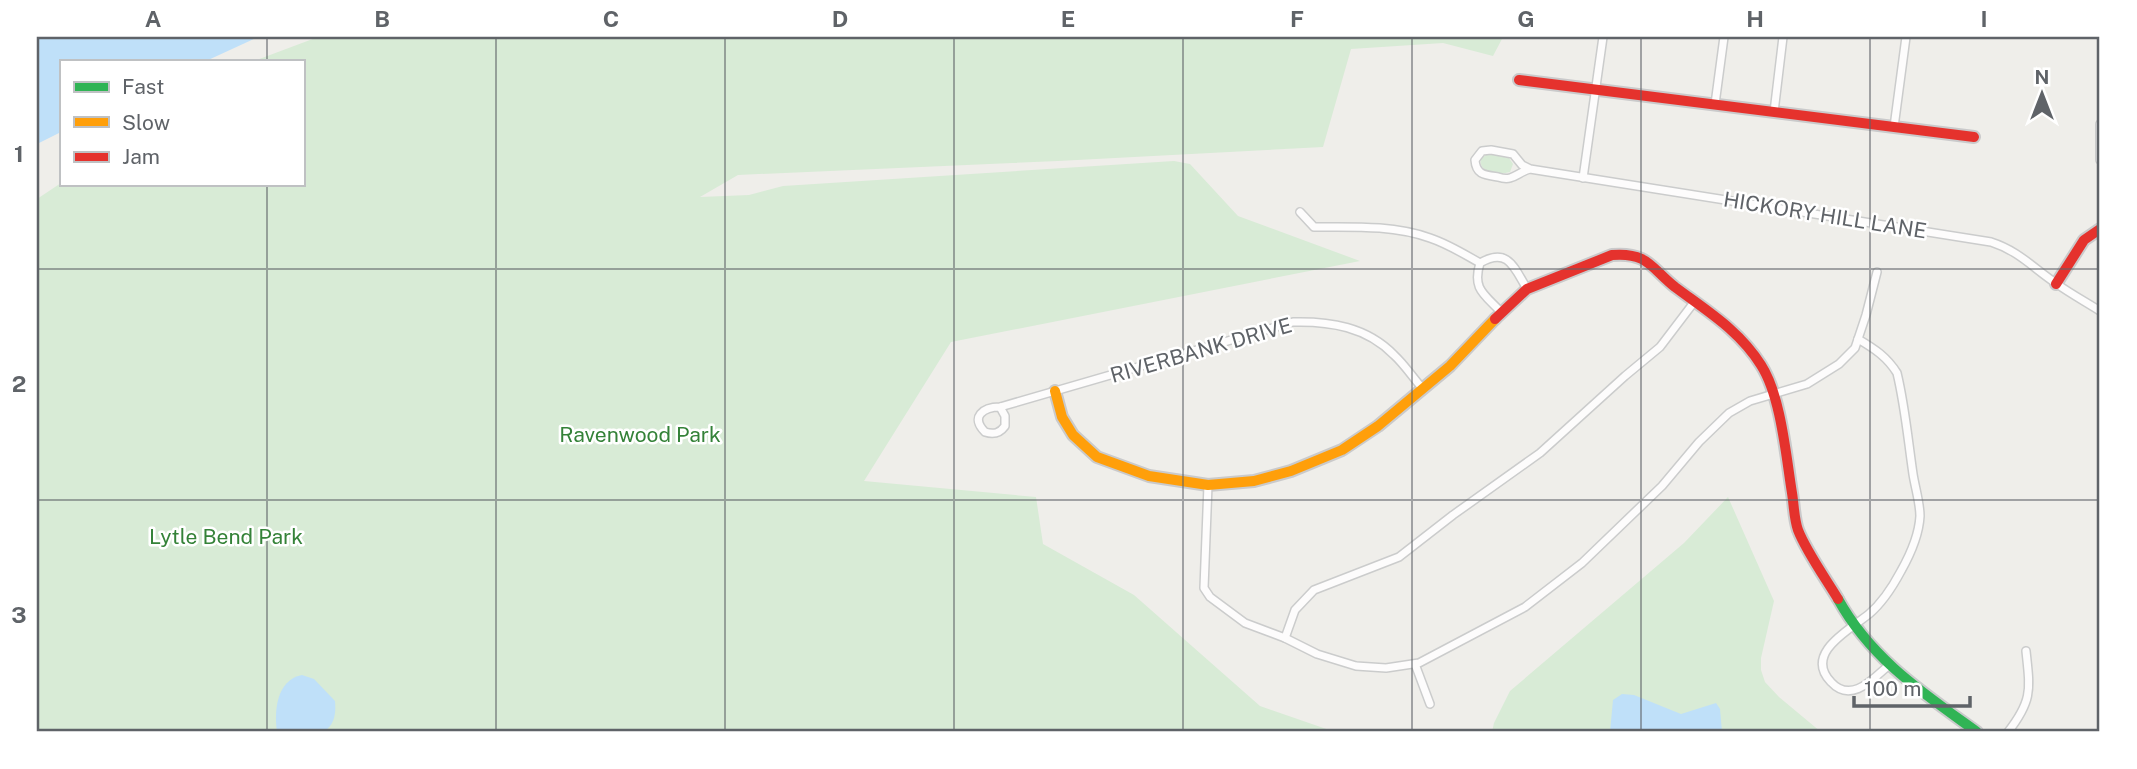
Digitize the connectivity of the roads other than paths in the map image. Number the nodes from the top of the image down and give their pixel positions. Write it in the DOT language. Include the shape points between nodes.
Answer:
graph roads {
  1 [pos="1602,37"];
  2 [pos="1724,37"];
  3 [pos="1783,37"];
  4 [pos="1906,37"];
  5 [pos="1519,80"];
  6 [pos="1596,89"];
  7 [pos="1715,104"];
  8 [pos="1774,112"];
  9 [pos="2100,124"];
  10 [pos="1894,127"];
  11 [pos="1974,137"];
  12 [pos="2100,160"];
  13 [pos="1530,169"];
  14 [pos="1583,178"];
  15 [pos="1300,212"];
  16 [pos="2100,229"];
  17 [pos="1480,263"];
  18 [pos="1877,272"];
  19 [pos="2056,284"];
  20 [pos="1527,289"];
  21 [pos="1695,301"];
  22 [pos="1501,312"];
  23 [pos="2100,312"];
  24 [pos="1858,339"];
  25 [pos="1423,389"];
  26 [pos="1055,391"];
  27 [pos="1773,396"];
  28 [pos="1000,407"];
  29 [pos="1208,485"];
  30 [pos="1852,625"];
  31 [pos="1285,638"];
  32 [pos="2026,651"];
  33 [pos="1415,664"];
  34 [pos="1889,665"];
  35 [pos="1430,704"];
  36 [pos="1977,732"];
  37 [pos="2008,732"];
  1 -- 6 [label="street"];
  2 -- 7 [label="street"];
  3 -- 8 [label="street"];
  4 -- 10 [label="street"];
  5 -- 6 [label="street"];
  6 -- 7 [label="street"];
  6 -- 14 [label="street"];
  7 -- 8 [label="street"];
  8 -- 10 [label="street"];
  9 -- 12 [label="street"];
  10 -- 11 [label="street"];
  13 -- 13 [label="street, HICKORY HILL LANE" via="1513,154 1500,151 1482,151 1475,160 1483,175 1508,179"];
  13 -- 14 [label="street, HICKORY HILL LANE"];
  14 -- 19 [label="street, HICKORY HILL LANE" via="1991,242 2023,257"];
  15 -- 17 [label="street" via="1314,227 1369,227 1431,238"];
  16 -- 19 [label="street" via="2084,240"];
  17 -- 20 [label="street" via="1503,257"];
  17 -- 22 [label="street" via="1478,288"];
  18 -- 24 [label="street"];
  19 -- 23 [label="street, HICKORY HILL LANE"];
  20 -- 21 [label="street" via="1623,254 1651,263"];
  20 -- 22 [label="street"];
  21 -- 27 [label="street" via="1745,342 1763,367"];
  21 -- 31 [label="street" via="1660,347 1540,453 1399,557 1314,590 1295,610"];
  22 -- 25 [label="street"];
  24 -- 27 [label="street" via="1839,364 1807,384"];
  24 -- 30 [label="street" via="1878,351 1897,373 1920,515 1914,544 1889,592 1871,613"];
  25 -- 26 [label="street, RIVERBANK DRIVE" via="1394,354 1373,338 1339,324 1317,321 1293,322"];
  25 -- 29 [label="street" via="1342,450 1254,481"];
  26 -- 28 [label="street, RIVERBANK DRIVE"];
  26 -- 29 [label="street" via="1073,435 1097,457 1150,476"];
  27 -- 30 [label="street" via="1798,529"];
  27 -- 33 [label="street" via="1729,413 1582,563 1525,607"];
  29 -- 31 [label="street" via="1204,588 1245,623"];
  30 -- 34 [label="street"];
  30 -- 34 [label="street" via="1825,653 1824,669 1832,683 1846,690 1859,689"];
  31 -- 33 [label="street" via="1356,666"];
  32 -- 37 [label="street" via="2028,698"];
  33 -- 35 [label="street"];
  34 -- 36 [label="street"];
}
